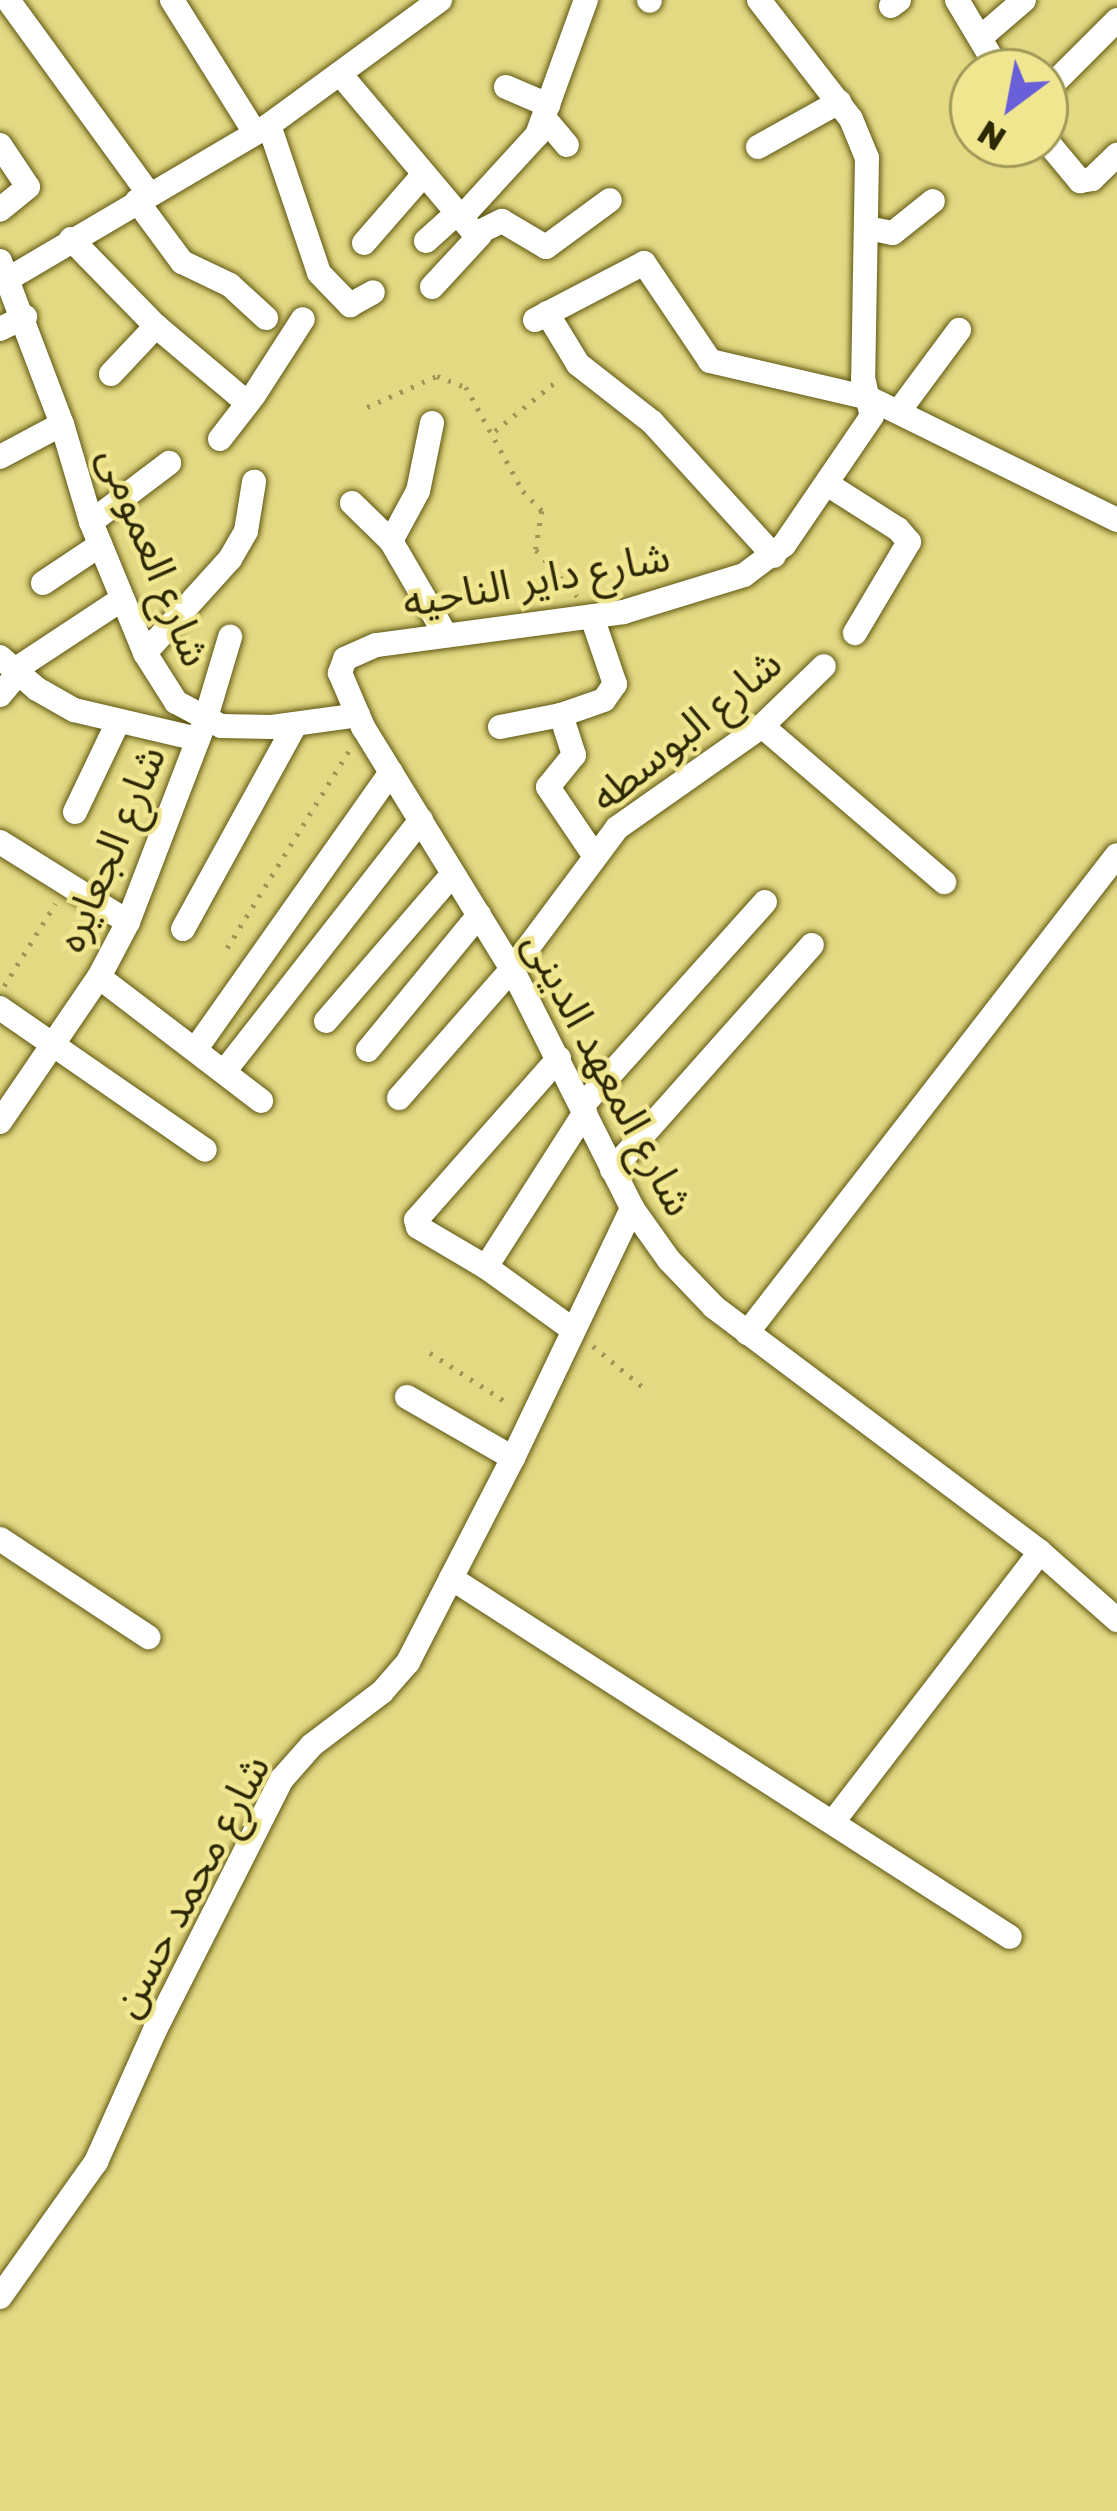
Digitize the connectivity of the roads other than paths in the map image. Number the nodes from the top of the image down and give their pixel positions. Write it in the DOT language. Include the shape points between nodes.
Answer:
graph roads {
  1 [pos="8,0"];
  2 [pos="172,0"];
  3 [pos="440,0"];
  4 [pos="586,0"];
  5 [pos="957,0"];
  6 [pos="1024,0"];
  7 [pos="764,2"];
  8 [pos="1117,20"];
  9 [pos="980,38"];
  10 [pos="986,48"];
  11 [pos="1069,68"];
  12 [pos="341,75"];
  13 [pos="506,87"];
  14 [pos="838,102"];
  15 [pos="546,112"];
  16 [pos="262,129"];
  17 [pos="0,145"];
  18 [pos="567,145"];
  19 [pos="758,147"];
  20 [pos="1117,155"];
  21 [pos="1069,168"];
  22 [pos="424,174"];
  23 [pos="143,197"];
  24 [pos="610,200"];
  25 [pos="933,202"];
  26 [pos="0,210"];
  27 [pos="466,222"];
  28 [pos="867,228"];
  29 [pos="70,239"];
  30 [pos="427,241"];
  31 [pos="364,243"];
  32 [pos="4,270"];
  33 [pos="432,287"];
  34 [pos="373,292"];
  35 [pos="25,316"];
  36 [pos="266,318"];
  37 [pos="303,319"];
  38 [pos="156,326"];
  39 [pos="0,329"];
  40 [pos="959,330"];
  41 [pos="111,374"];
  42 [pos="869,398"];
  43 [pos="251,399"];
  44 [pos="899,411"];
  45 [pos="432,423"];
  46 [pos="62,424"];
  47 [pos="220,439"];
  48 [pos="0,457"];
  49 [pos="169,463"];
  50 [pos="254,482"];
  51 [pos="826,484"];
  52 [pos="352,503"];
  53 [pos="1113,511"];
  54 [pos="95,533"];
  55 [pos="391,541"];
  56 [pos="774,556"];
  57 [pos="43,583"];
  58 [pos="122,599"];
  59 [pos="589,617"];
  60 [pos="444,632"];
  61 [pos="855,633"];
  62 [pos="230,638"];
  63 [pos="145,653"];
  64 [pos="824,666"];
  65 [pos="10,667"];
  66 [pos="340,673"];
  67 [pos="0,695"];
  68 [pos="561,716"];
  69 [pos="361,721"];
  70 [pos="117,724"];
  71 [pos="295,725"];
  72 [pos="762,726"];
  73 [pos="500,728"];
  74 [pos="201,730"];
  75 [pos="391,772"];
  76 [pos="75,812"];
  77 [pos="421,820"];
  78 [pos="0,842"];
  79 [pos="594,855"];
  80 [pos="1117,855"];
  81 [pos="453,874"];
  82 [pos="944,882"];
  83 [pos="765,902"];
  84 [pos="479,915"];
  85 [pos="128,922"];
  86 [pos="183,928"];
  87 [pos="812,945"];
  88 [pos="512,969"];
  89 [pos="99,976"];
  90 [pos="0,1008"];
  91 [pos="326,1022"];
  92 [pos="54,1042"];
  93 [pos="195,1050"];
  94 [pos="368,1050"];
  95 [pos="559,1058"];
  96 [pos="224,1072"];
  97 [pos="399,1098"];
  98 [pos="261,1101"];
  99 [pos="583,1109"];
  100 [pos="2,1114"];
  101 [pos="205,1150"];
  102 [pos="612,1170"];
  103 [pos="632,1208"];
  104 [pos="486,1267"];
  105 [pos="572,1329"];
  106 [pos="747,1333"];
  107 [pos="407,1397"];
  108 [pos="513,1458"];
  109 [pos="0,1539"];
  110 [pos="1040,1552"];
  111 [pos="452,1578"];
  112 [pos="1117,1620"];
  113 [pos="148,1636"];
  114 [pos="833,1822"];
  115 [pos="1010,1937"];
  116 [pos="0,2297"];
  1 -- 23 [label="street"];
  2 -- 16 [label="street"];
  3 -- 12 [label="street"];
  4 -- 15 [label="street"];
  5 -- 9 [label="street"];
  6 -- 9 [label="street"];
  7 -- 14 [label="street, شارع داير الناحيه"];
  8 -- 11 [label="street"];
  9 -- 10 [label="street"];
  12 -- 16 [label="street"];
  12 -- 22 [label="street"];
  13 -- 15 [label="street"];
  14 -- 19 [label="street"];
  14 -- 28 [label="street, شارع داير الناحيه" via="867,158"];
  15 -- 18 [label="street"];
  15 -- 27 [label="street"];
  16 -- 23 [label="street"];
  16 -- 34 [label="street" via="319,274 350,305"];
  17 -- 26 [label="street" via="28,187"];
  20 -- 21 [label="street" via="1092,179 1080,181"];
  22 -- 27 [label="street"];
  22 -- 31 [label="street"];
  23 -- 29 [label="street"];
  23 -- 36 [label="street" via="182,262 243,283"];
  24 -- 27 [label="street" via="546,247 502,220"];
  25 -- 28 [label="street" via="893,233"];
  27 -- 30 [label="street"];
  27 -- 33 [label="street"];
  28 -- 42 [label="street, شارع داير الناحيه"];
  29 -- 32 [label="street"];
  29 -- 38 [label="street"];
  32 -- 35 [label="street, شارع العمومى"];
  35 -- 39 [label="street"];
  35 -- 46 [label="street, شارع العمومى"];
  37 -- 43 [label="street"];
  38 -- 41 [label="street"];
  38 -- 43 [label="street"];
  40 -- 44 [label="street"];
  42 -- 44 [label="street"];
  42 -- 51 [label="street, شارع داير الناحيه" via="872,416"];
  42 -- 56 [label="street" via="710,361 644,263 541,316 578,364 652,422"];
  43 -- 47 [label="street"];
  44 -- 53 [label="street"];
  45 -- 55 [label="street" via="424,473"];
  46 -- 48 [label="street"];
  46 -- 54 [label="street, شارع العمومى"];
  49 -- 54 [label="street"];
  50 -- 63 [label="street" via="246,531 230,559"];
  51 -- 56 [label="street, شارع داير الناحيه"];
  51 -- 61 [label="street" via="908,542"];
  52 -- 55 [label="street"];
  54 -- 57 [label="street"];
  54 -- 58 [label="street, شارع العمومى"];
  55 -- 60 [label="street"];
  56 -- 59 [label="street, شارع داير الناحيه" via="744,575"];
  58 -- 63 [label="street, شارع العمومى"];
  58 -- 65 [label="street"];
  59 -- 60 [label="street, شارع داير الناحيه"];
  59 -- 68 [label="street" via="614,691"];
  60 -- 66 [label="street, شارع داير الناحيه" via="376,645 345,658"];
  62 -- 74 [label="street, شارع الجعايره"];
  63 -- 74 [label="street, شارع العمومى"];
  64 -- 72 [label="street, شارع البوسطه"];
  65 -- 67 [label="street"];
  65 -- 70 [label="street" via="74,710"];
  66 -- 69 [label="street, شارع المعهد الدينى"];
  68 -- 73 [label="street"];
  68 -- 79 [label="street" via="574,755 548,794"];
  69 -- 71 [label="street, شارع العمومى"];
  69 -- 75 [label="street, شارع المعهد الدينى"];
  70 -- 74 [label="street"];
  70 -- 76 [label="street"];
  71 -- 74 [label="street, شارع العمومى"];
  71 -- 86 [label="street"];
  72 -- 79 [label="street, شارع البوسطه" via="638,809"];
  72 -- 82 [label="street"];
  74 -- 85 [label="street, شارع الجعايره"];
  75 -- 77 [label="street, شارع المعهد الدينى"];
  75 -- 93 [label="street"];
  77 -- 81 [label="street, شارع المعهد الدينى"];
  77 -- 96 [label="street"];
  78 -- 85 [label="street"];
  79 -- 88 [label="street, شارع البوسطه"];
  80 -- 106 [label="street"];
  81 -- 84 [label="street, شارع المعهد الدينى"];
  81 -- 91 [label="street"];
  83 -- 99 [label="street"];
  84 -- 88 [label="street, شارع المعهد الدينى"];
  84 -- 94 [label="street"];
  85 -- 89 [label="street, شارع الجعايره"];
  87 -- 102 [label="street"];
  88 -- 95 [label="street, شارع المعهد الدينى"];
  88 -- 97 [label="street, شارع البوسطه"];
  89 -- 92 [label="street, شارع الجعايره"];
  89 -- 93 [label="street"];
  90 -- 92 [label="street"];
  92 -- 100 [label="street, شارع الجعايره"];
  92 -- 101 [label="street"];
  93 -- 96 [label="street"];
  95 -- 99 [label="street, شارع المعهد الدينى"];
  95 -- 104 [label="street" via="416,1220"];
  96 -- 98 [label="street"];
  99 -- 102 [label="street, شارع المعهد الدينى"];
  99 -- 104 [label="street"];
  102 -- 103 [label="street, شارع المعهد الدينى"];
  103 -- 105 [label="street, شارع محمد حسن"];
  103 -- 106 [label="street, شارع المعهد الدينى" via="690,1285"];
  104 -- 105 [label="street"];
  105 -- 108 [label="street, شارع محمد حسن"];
  106 -- 110 [label="street, شارع المعهد الدينى"];
  107 -- 108 [label="street"];
  108 -- 111 [label="street, شارع محمد حسن"];
  109 -- 113 [label="street"];
  110 -- 112 [label="street, شارع المعهد الدينى"];
  110 -- 114 [label="street"];
  111 -- 114 [label="street"];
  111 -- 116 [label="street, شارع محمد حسن" via="395,1678 312,1745 271,1798 96,2162"];
  114 -- 115 [label="street"];
}
